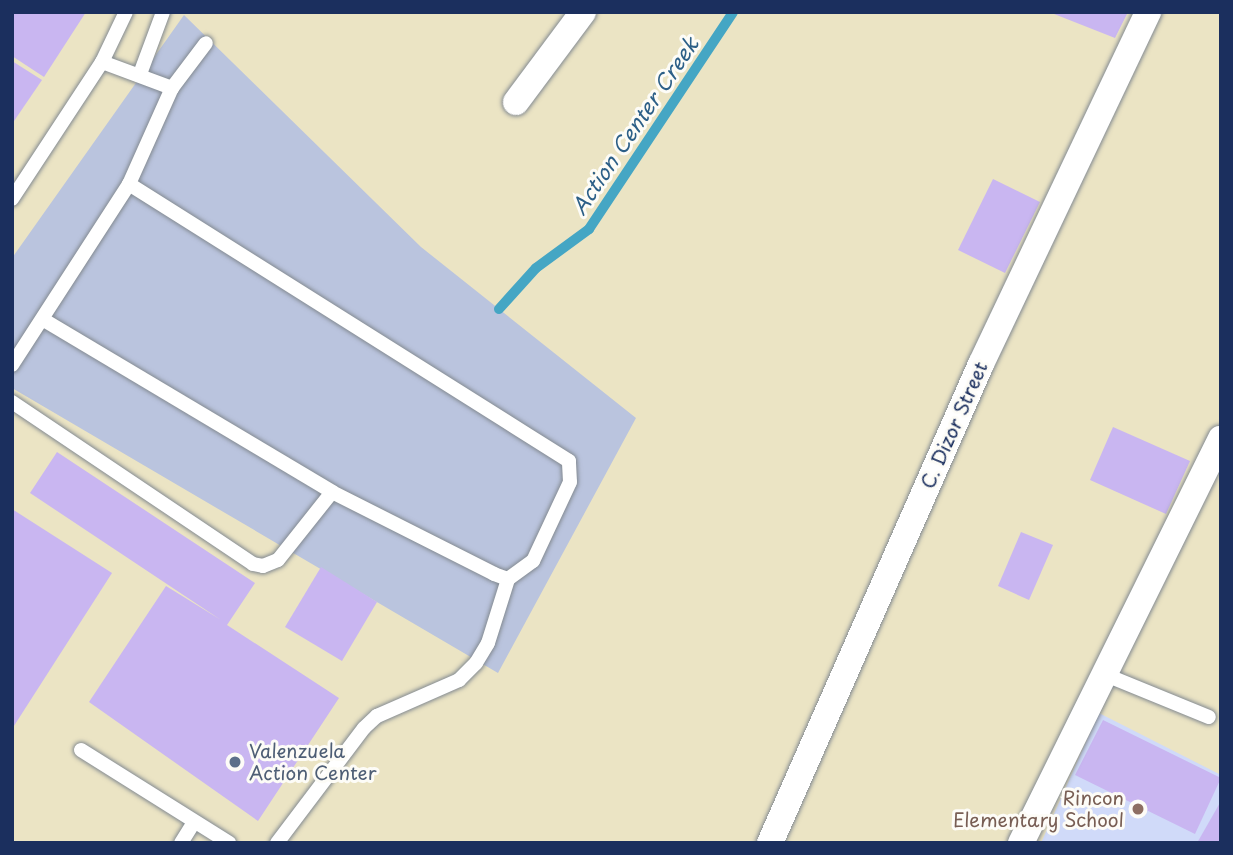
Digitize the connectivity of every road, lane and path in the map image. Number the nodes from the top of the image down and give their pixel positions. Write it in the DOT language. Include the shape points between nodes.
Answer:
graph roads {
  1 [pos="126,12"];
  2 [pos="163,12"];
  3 [pos="583,12"];
  4 [pos="1148,12"];
  5 [pos="206,43"];
  6 [pos="102,62"];
  7 [pos="140,74"];
  8 [pos="172,88"];
  9 [pos="516,102"];
  10 [pos="129,184"];
  11 [pos="12,199"];
  12 [pos="44,320"];
  13 [pos="12,365"];
  14 [pos="12,402"];
  15 [pos="1221,439"];
  16 [pos="332,492"];
  17 [pos="508,579"];
  18 [pos="1106,675"];
  19 [pos="1209,717"];
  20 [pos="81,751"];
  21 [pos="194,822"];
  22 [pos="181,843"];
  23 [pos="229,843"];
  24 [pos="277,843"];
  25 [pos="770,843"];
  26 [pos="1021,843"];
  1 -- 6 [label="lane"];
  2 -- 7 [label="lane"];
  3 -- 9 [label="street"];
  4 -- 25 [label="street, C. Dizor Street" via="981,364"];
  5 -- 8 [label="lane"];
  6 -- 7 [label="lane"];
  6 -- 11 [label="lane"];
  7 -- 8 [label="lane"];
  8 -- 10 [label="lane"];
  10 -- 12 [label="lane"];
  10 -- 17 [label="lane" via="569,461 570,482 533,561"];
  12 -- 13 [label="lane"];
  12 -- 16 [label="lane"];
  14 -- 16 [label="lane" via="253,564 264,566 278,560"];
  15 -- 18 [label="street"];
  16 -- 17 [label="lane"];
  17 -- 24 [label="lane" via="488,643 476,663 459,680 377,716"];
  18 -- 19 [label="lane"];
  18 -- 26 [label="street"];
  20 -- 21 [label="lane"];
  21 -- 22 [label="lane"];
  21 -- 23 [label="lane"];
}
